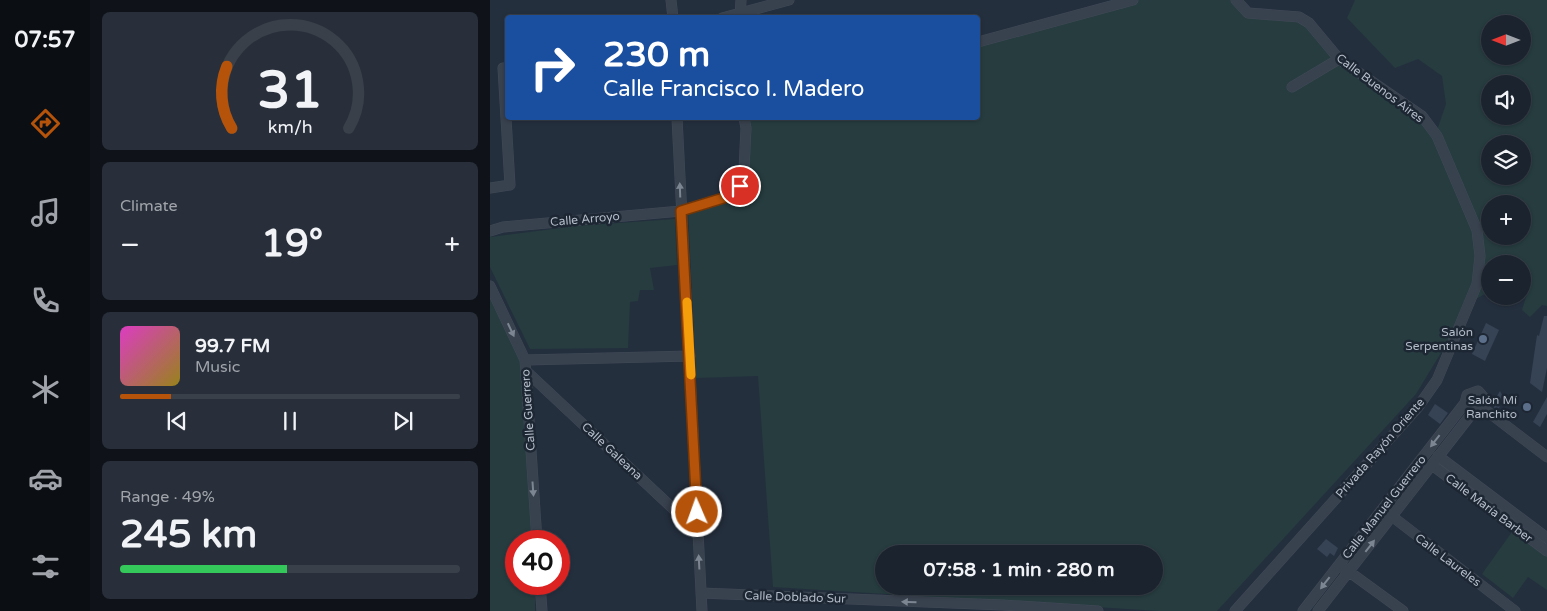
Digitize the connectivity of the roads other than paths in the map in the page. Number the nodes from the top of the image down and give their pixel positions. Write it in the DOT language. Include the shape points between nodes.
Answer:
graph roads {
  1 [pos="671,0"];
  2 [pos="741,0"];
  3 [pos="789,0"];
  4 [pos="1133,0"];
  5 [pos="1236,0"];
  6 [pos="673,15"];
  7 [pos="740,15"];
  8 [pos="980,41"];
  9 [pos="1339,59"];
  10 [pos="502,68"];
  11 [pos="1292,86"];
  12 [pos="505,112"];
  13 [pos="506,120"];
  14 [pos="677,120"];
  15 [pos="744,120"];
  16 [pos="490,188"];
  17 [pos="681,211"];
  18 [pos="1476,230"];
  19 [pos="490,231"];
  20 [pos="490,286"];
  21 [pos="690,356"];
  22 [pos="525,360"];
  23 [pos="526,371"];
  24 [pos="1465,403"];
  25 [pos="1478,410"];
  26 [pos="1547,457"];
  27 [pos="1435,461"];
  28 [pos="1383,508"];
  29 [pos="1392,517"];
  30 [pos="536,530"];
  31 [pos="698,532"];
  32 [pos="1547,538"];
  33 [pos="1547,551"];
  34 [pos="1340,565"];
  35 [pos="1349,573"];
  36 [pos="701,593"];
  37 [pos="541,595"];
  38 [pos="956,607"];
  39 [pos="1002,608"];
  40 [pos="542,611"];
  41 [pos="702,611"];
  42 [pos="1098,611"];
  43 [pos="1235,611"];
  44 [pos="1303,611"];
  45 [pos="1318,611"];
  46 [pos="1403,611"];
  47 [pos="1515,611"];
  1 -- 6 [label="street"];
  2 -- 7 [label="street"];
  3 -- 7 [label="street"];
  4 -- 8 [label="street"];
  5 -- 9 [label="street, Calle Buenos Aires" via="1248,13 1299,18 1309,23"];
  9 -- 11 [label="street"];
  9 -- 18 [label="street, Calle Buenos Aires" via="1422,116 1437,136"];
  10 -- 12 [label="street"];
  13 -- 16 [label="street" via="510,186"];
  17 -- 14 [label="street, one-way"];
  15 -- 17 [label="street, Calle Arroyo" via="744,170 740,186 730,196"];
  17 -- 19 [label="street, Calle Arroyo" via="503,227"];
  17 -- 21 [label="street"];
  18 -- 43 [label="street, Privada Rayón Oriente" via="1480,256 1477,284 1437,380 1418,407"];
  20 -- 22 [label="street, Calle Guerrero, one-way"];
  21 -- 22 [label="street"];
  21 -- 31 [label="street"];
  22 -- 23 [label="street, Calle Guerrero"];
  23 -- 30 [label="street, Calle Guerrero, one-way"];
  23 -- 31 [label="street, Calle Galeana"];
  24 -- 25 [label="street" via="1468,408"];
  24 -- 25 [label="street" via="1470,392 1478,391 1484,396"];
  24 -- 28 [label="street, Calle Manuel Guerrero, one-way"];
  25 -- 26 [label="street"];
  25 -- 27 [label="street, Calle Manuel Guerrero"];
  27 -- 29 [label="street, Calle Manuel Guerrero"];
  27 -- 32 [label="street, Calle María Barber"];
  27 -- 33 [label="street, Calle María Barber"];
  28 -- 29 [label="street, Calle Laureles"];
  28 -- 34 [label="street, Calle Manuel Guerrero"];
  35 -- 29 [label="street, Calle Manuel Guerrero, one-way"];
  29 -- 47 [label="street, Calle Laureles"];
  36 -- 31 [label="street, one-way"];
  34 -- 35 [label="street"];
  34 -- 44 [label="street, Calle Manuel Guerrero, one-way"];
  35 -- 45 [label="street, Calle Manuel Guerrero"];
  35 -- 46 [label="street"];
  38 -- 36 [label="street, Calle Doblado Sur, one-way"];
  36 -- 41 [label="street"];
  37 -- 40 [label="street"];
  38 -- 39 [label="street, Calle Doblado Sur"];
  39 -- 42 [label="street, Calle Doblado Sur"];
}
